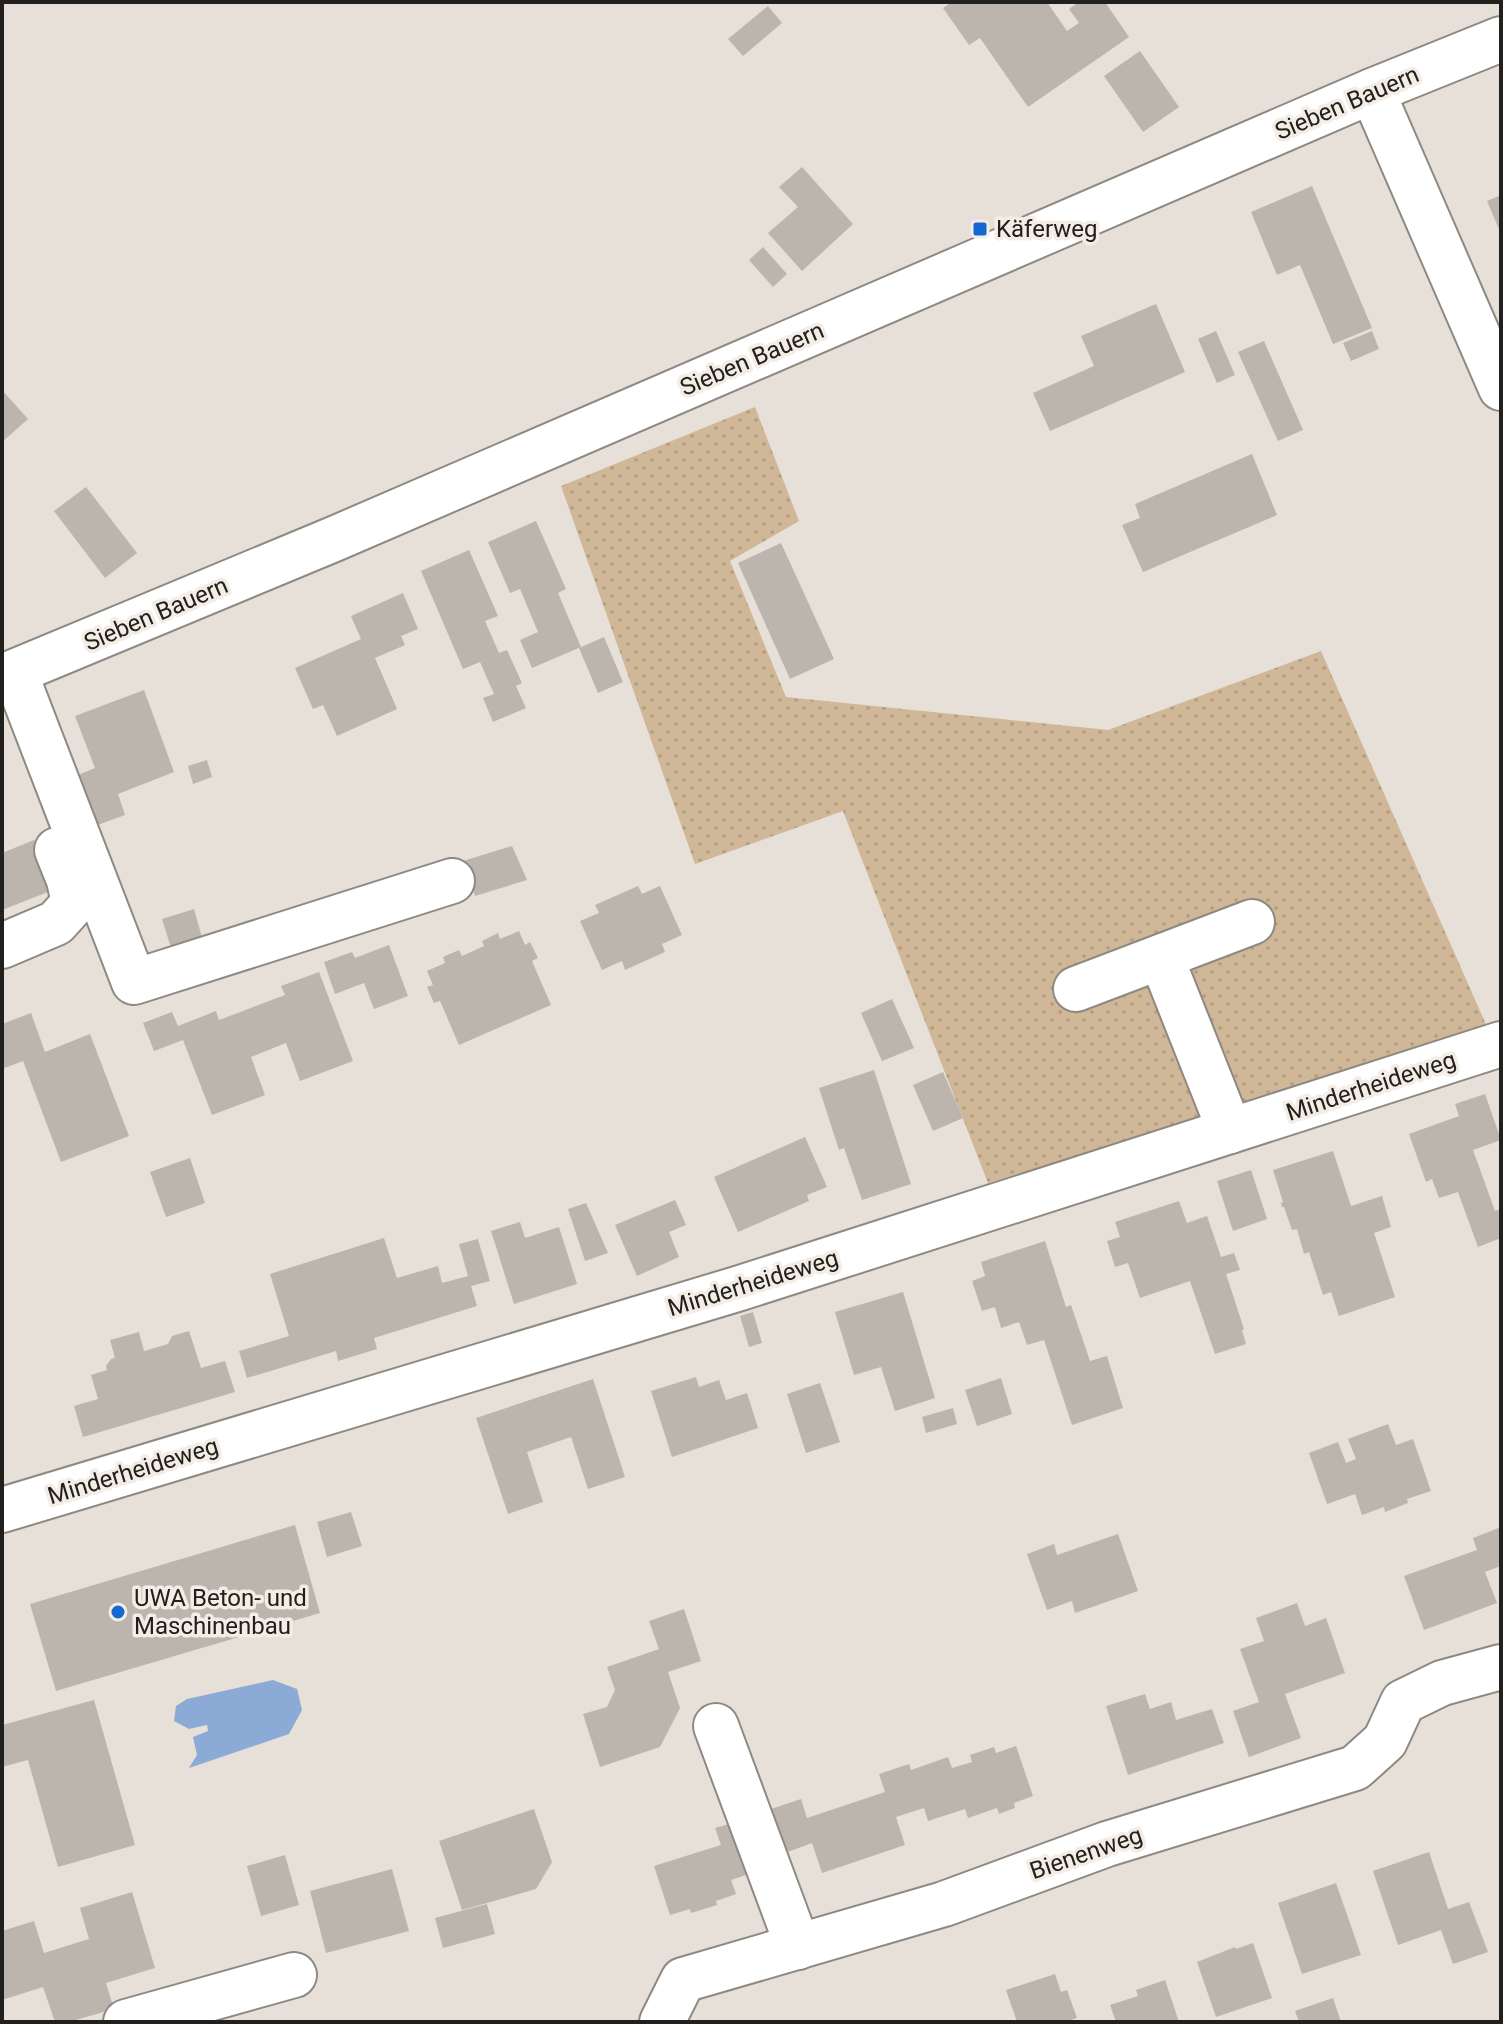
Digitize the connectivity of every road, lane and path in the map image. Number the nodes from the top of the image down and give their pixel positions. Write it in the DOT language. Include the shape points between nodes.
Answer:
graph roads {
  1 [pos="1501,39"];
  2 [pos="1372,91"];
  3 [pos="1501,388"];
  4 [pos="6,687"];
  5 [pos="452,881"];
  6 [pos="1252,922"];
  7 [pos="2,946"];
  8 [pos="1161,957"];
  9 [pos="1076,989"];
  10 [pos="1501,1044"];
  11 [pos="1230,1131"];
  12 [pos="2,1510"];
  13 [pos="1501,1667"];
  14 [pos="716,1726"];
  15 [pos="798,1947"];
  16 [pos="294,1975"];
  17 [pos="126,2022"];
  18 [pos="662,2022"];
  1 -- 2 [label="street, Sieben Bauern"];
  2 -- 3 [label="street"];
  2 -- 4 [label="street, Sieben Bauern" via="334,539"];
  4 -- 5 [label="street" via="134,982"];
  4 -- 7 [label="street" via="74,903 56,923"];
  6 -- 8 [label="street"];
  8 -- 9 [label="street"];
  8 -- 11 [label="street"];
  10 -- 11 [label="street, Minderheideweg"];
  11 -- 12 [label="street, Minderheideweg" via="737,1289"];
  13 -- 15 [label="street, Bienenweg" via="1442,1683 1403,1702 1385,1741 1355,1768"];
  14 -- 15 [label="street"];
  15 -- 18 [label="street, Bienenweg" via="683,1980"];
  16 -- 17 [label="street"];
}
